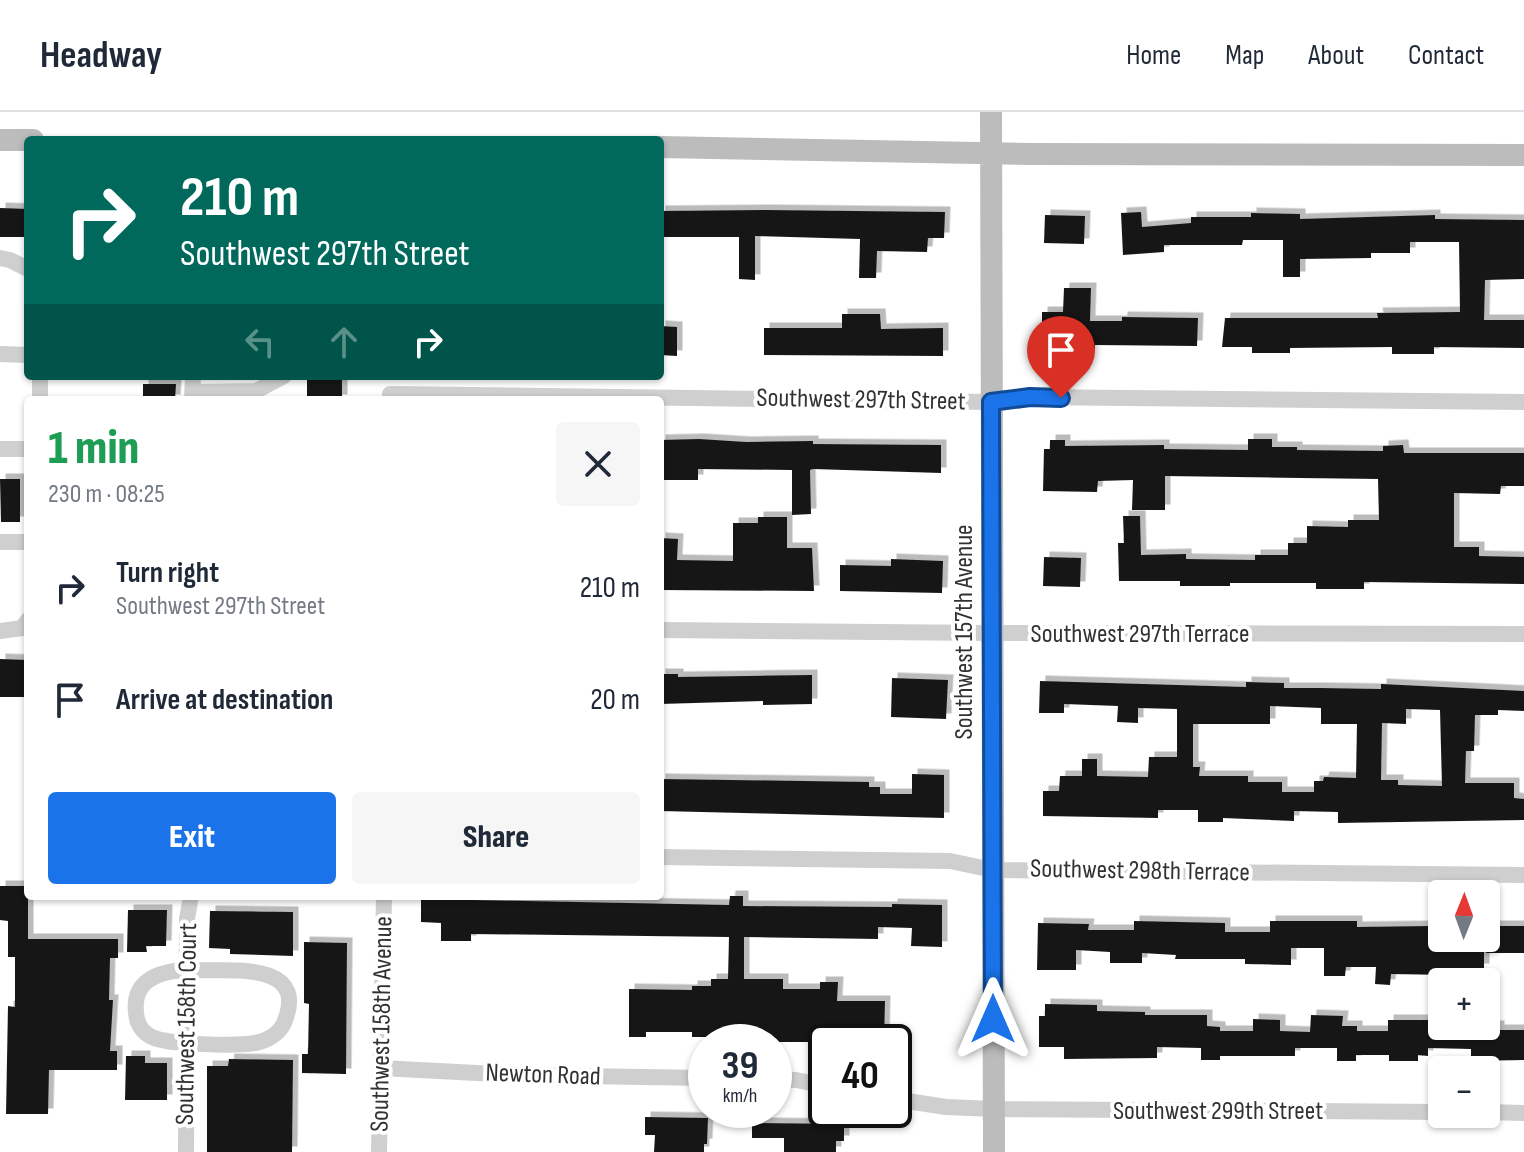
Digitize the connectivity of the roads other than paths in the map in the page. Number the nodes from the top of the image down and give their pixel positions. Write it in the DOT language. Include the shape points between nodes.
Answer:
graph roads {
  1 [pos="991,112"];
  2 [pos="0,140"];
  3 [pos="24,140"];
  4 [pos="664,147"];
  5 [pos="991,153"];
  6 [pos="1524,155"];
  7 [pos="0,258"];
  8 [pos="24,267"];
  9 [pos="0,354"];
  10 [pos="24,355"];
  11 [pos="277,380"];
  12 [pos="193,389"];
  13 [pos="664,399"];
  14 [pos="991,402"];
  15 [pos="1524,402"];
  16 [pos="0,449"];
  17 [pos="24,449"];
  18 [pos="0,542"];
  19 [pos="24,542"];
  20 [pos="24,625"];
  21 [pos="664,630"];
  22 [pos="0,631"];
  23 [pos="991,633"];
  24 [pos="1524,634"];
  25 [pos="664,857"];
  26 [pos="993,870"];
  27 [pos="1524,875"];
  28 [pos="190,900"];
  29 [pos="384,900"];
  30 [pos="188,971"];
  31 [pos="187,1043"];
  32 [pos="381,1068"];
  33 [pos="688,1078"];
  34 [pos="912,1102"];
  35 [pos="993,1109"];
  36 [pos="1428,1112"];
  37 [pos="1500,1112"];
  38 [pos="1524,1113"];
  39 [pos="186,1152"];
  40 [pos="379,1152"];
  41 [pos="994,1152"];
  1 -- 5 [label="street, Southwest 157th Avenue"];
  2 -- 3 [label="street"];
  4 -- 5 [label="street"];
  5 -- 6 [label="street"];
  5 -- 14 [label="street, Southwest 157th Avenue"];
  7 -- 8 [label="street"];
  9 -- 10 [label="street"];
  11 -- 12 [label="street" via="256,391"];
  13 -- 14 [label="street, Southwest 297th Street"];
  14 -- 15 [label="street, Southwest 297th Street" via="1030,397"];
  14 -- 23 [label="street, Southwest 157th Avenue"];
  16 -- 17 [label="street"];
  18 -- 19 [label="street"];
  20 -- 22 [label="street"];
  21 -- 23 [label="street, Southwest 297th Terrace"];
  23 -- 24 [label="street, Southwest 297th Terrace"];
  23 -- 26 [label="street, Southwest 157th Avenue"];
  25 -- 26 [label="street, Southwest 298th Terrace" via="950,861"];
  26 -- 27 [label="street, Southwest 298th Terrace"];
  26 -- 35 [label="street, Southwest 157th Avenue"];
  28 -- 30 [label="street, Southwest 158th Court"];
  29 -- 32 [label="street, Southwest 158th Avenue"];
  30 -- 31 [label="street, Southwest 158th Court"];
  30 -- 31 [label="street" via="153,977 139,988 134,1006 139,1025 150,1037"];
  30 -- 31 [label="street" via="268,974 288,989 288,1008 278,1033 266,1040"];
  31 -- 39 [label="street, Southwest 158th Court"];
  32 -- 33 [label="street, Newton Road"];
  32 -- 40 [label="street, Southwest 158th Avenue"];
  34 -- 35 [label="street"];
  35 -- 36 [label="street, Southwest 299th Street"];
  35 -- 41 [label="street, Southwest 157th Avenue"];
  37 -- 38 [label="street"];
}
